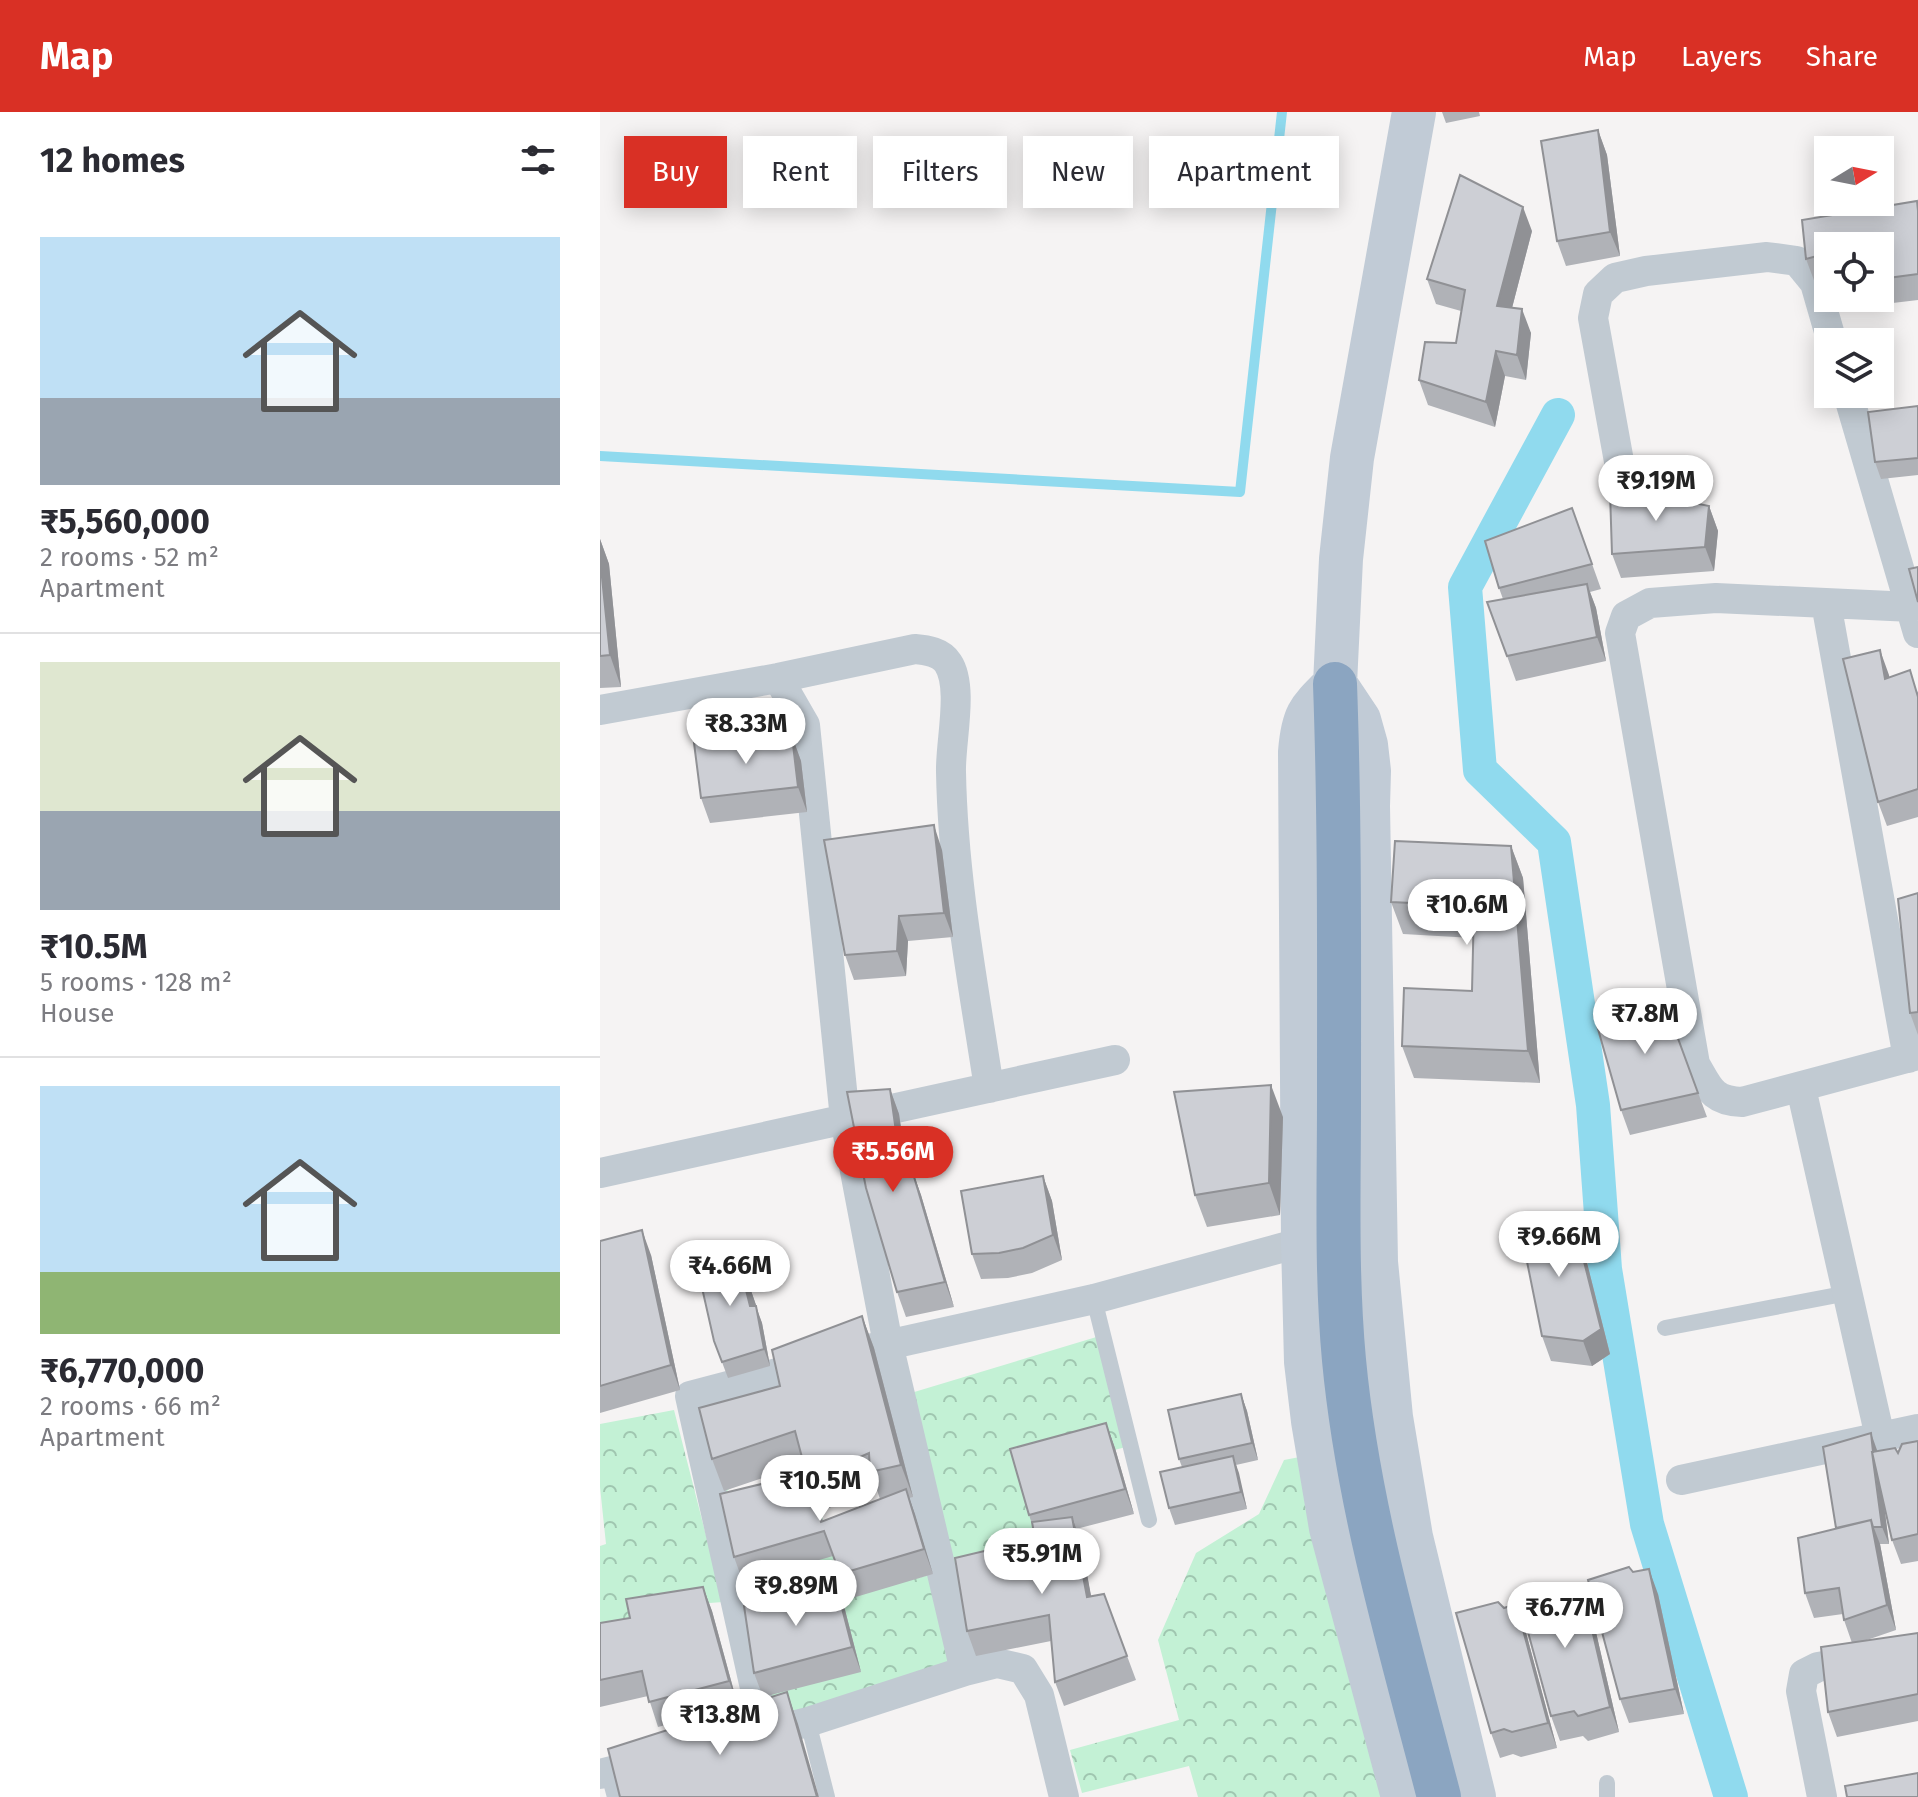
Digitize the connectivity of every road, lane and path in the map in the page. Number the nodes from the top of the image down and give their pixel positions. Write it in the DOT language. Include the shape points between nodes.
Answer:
graph roads {
  1 [pos="1414,112"];
  2 [pos="1828,328"];
  3 [pos="1852,408"];
  4 [pos="1626,500"];
  5 [pos="1826,603"];
  6 [pos="1915,620"];
  7 [pos="778,678"];
  8 [pos="1335,684"];
  9 [pos="600,710"];
  10 [pos="1913,1056"];
  11 [pos="1115,1060"];
  12 [pos="989,1088"];
  13 [pos="1801,1088"];
  14 [pos="845,1119"];
  15 [pos="600,1173"];
  16 [pos="1303,1242"];
  17 [pos="1848,1293"];
  18 [pos="1094,1299"];
  19 [pos="1665,1328"];
  20 [pos="888,1344"];
  21 [pos="1918,1429"];
  22 [pos="1880,1437"];
  23 [pos="1681,1480"];
  24 [pos="1149,1520"];
  25 [pos="1918,1650"];
  26 [pos="965,1671"];
  27 [pos="1449,1693"];
  28 [pos="1379,1710"];
  29 [pos="808,1722"];
  30 [pos="679,1754"];
  31 [pos="608,1781"];
  32 [pos="827,1797"];
  33 [pos="1064,1797"];
  34 [pos="1403,1797"];
  35 [pos="1439,1797"];
  36 [pos="1474,1797"];
  37 [pos="1822,1797"];
  1 -- 8 [label="street" via="1352,458"];
  2 -- 4 [label="street" via="1815,283 1797,261 1767,257 1615,278 1598,294 1593,318"];
  3 -- 6 [label="street"];
  5 -- 6 [label="street"];
  5 -- 10 [label="street"];
  5 -- 13 [label="street" via="1716,598 1650,603 1626,616 1620,633 1695,1064 1723,1101 1742,1102"];
  7 -- 9 [label="street"];
  7 -- 12 [label="street" via="915,649 933,651 948,662 955,700 950,768 955,872"];
  7 -- 14 [label="street" via="805,725"];
  8 -- 16 [label="street" via="1309,710 1300,752"];
  8 -- 27 [label="street" via="1359,720 1369,771 1376,1262 1391,1417 1411,1537"];
  8 -- 35 [label="highway" via="1338,1249 1346,1375 1377,1554"];
  10 -- 13 [label="street"];
  11 -- 12 [label="street"];
  12 -- 14 [label="street"];
  13 -- 17 [label="street"];
  14 -- 15 [label="street"];
  14 -- 20 [label="street"];
  16 -- 18 [label="street"];
  16 -- 28 [label="street" via="1313,1421 1331,1528"];
  17 -- 19 [label="lane"];
  17 -- 22 [label="street"];
  18 -- 20 [label="street"];
  18 -- 24 [label="lane"];
  20 -- 26 [label="street"];
  20 -- 29 [label="street" via="690,1396 750,1737"];
  21 -- 22 [label="street"];
  22 -- 23 [label="street"];
  25 -- 37 [label="street" via="1804,1674 1801,1691"];
  26 -- 29 [label="street"];
  26 -- 33 [label="street" via="997,1663 1023,1669 1039,1695"];
  27 -- 28 [label="street"];
  27 -- 36 [label="street"];
  28 -- 34 [label="street"];
  29 -- 32 [label="lane"];
  30 -- 31 [label="street"];
}
